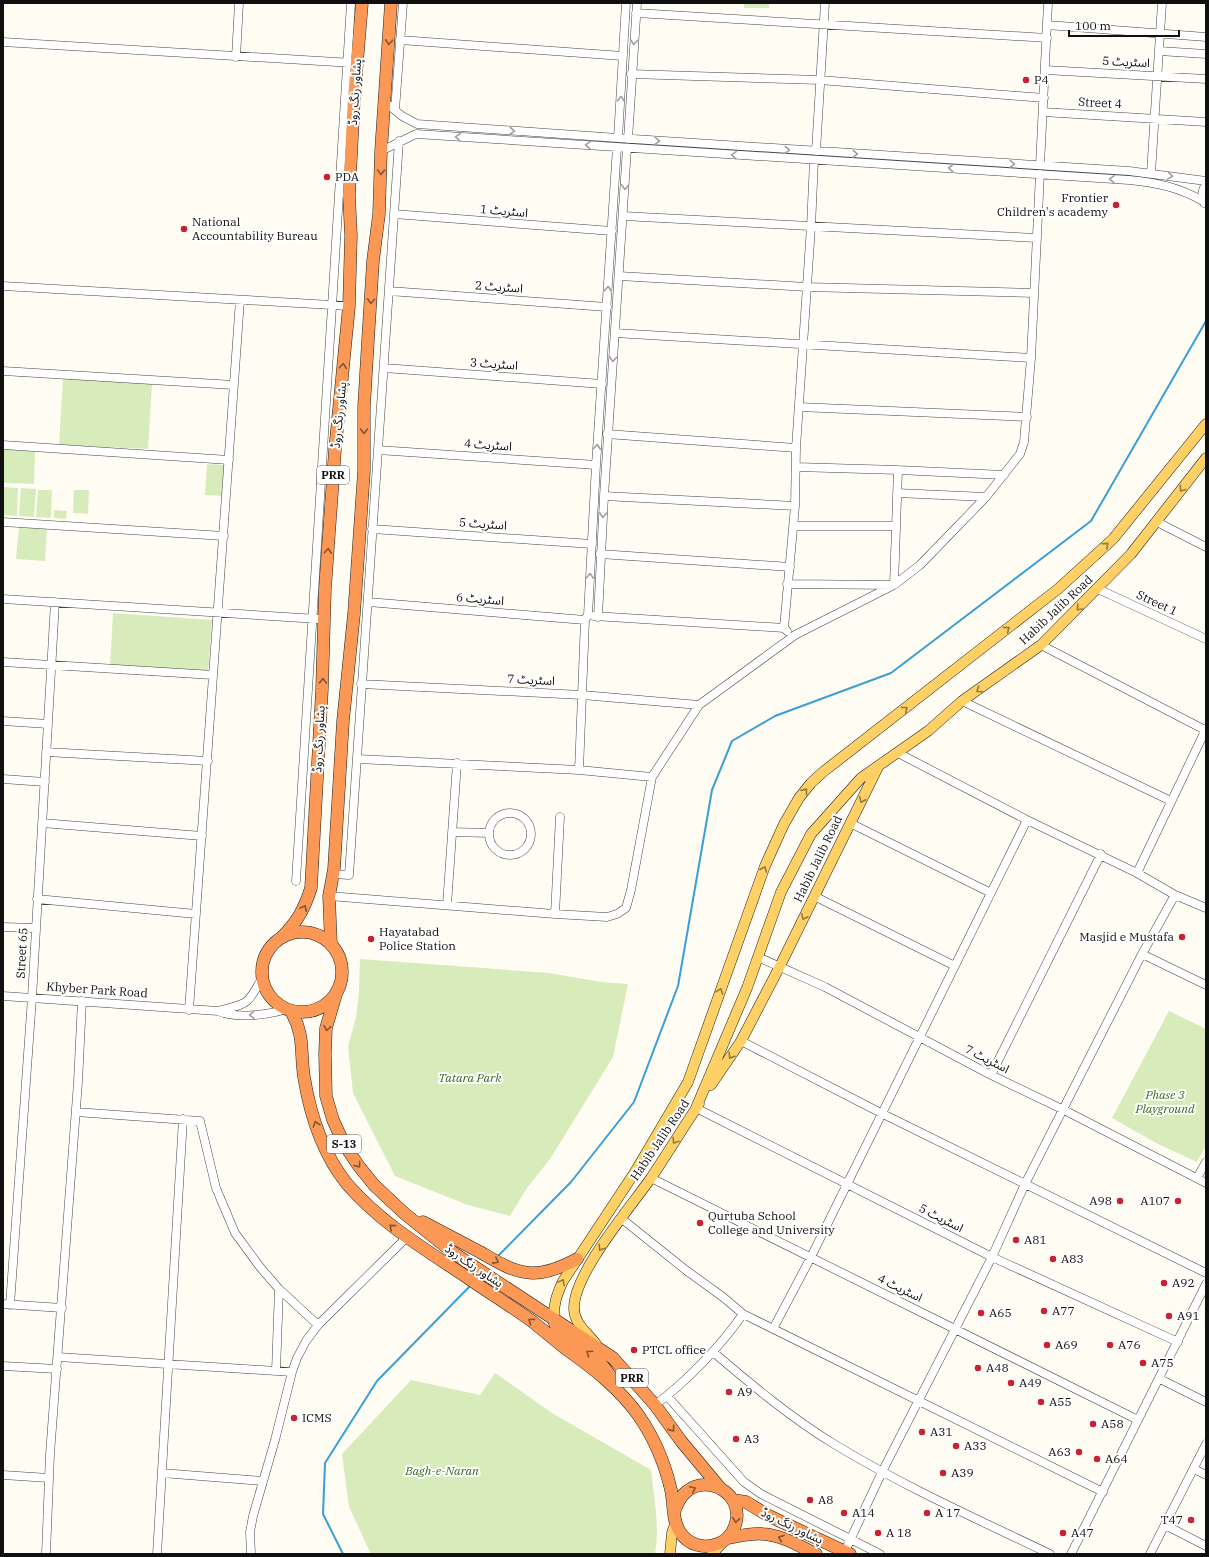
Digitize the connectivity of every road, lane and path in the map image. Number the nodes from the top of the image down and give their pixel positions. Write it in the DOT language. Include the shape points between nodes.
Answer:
graph roads {
  1 [pos="239,3"];
  2 [pos="351,3"];
  3 [pos="362,3"];
  4 [pos="391,3"];
  5 [pos="403,3"];
  6 [pos="626,3"];
  7 [pos="637,3"];
  8 [pos="825,3"];
  9 [pos="1048,3"];
  10 [pos="1162,3"];
  11 [pos="636,13"];
  12 [pos="823,24"];
  13 [pos="1047,25"];
  14 [pos="1160,34"];
  15 [pos="1206,37"];
  16 [pos="1047,38"];
  17 [pos="400,40"];
  18 [pos="3,42"];
  19 [pos="1160,51"];
  20 [pos="1206,54"];
  21 [pos="236,56"];
  22 [pos="623,56"];
  23 [pos="352,63"];
  24 [pos="1045,70"];
  25 [pos="631,74"];
  26 [pos="1158,76"];
  27 [pos="1206,79"];
  28 [pos="820,80"];
  29 [pos="1044,98"];
  30 [pos="385,102"];
  31 [pos="395,110"];
  32 [pos="1043,112"];
  33 [pos="1155,118"];
  34 [pos="1206,122"];
  35 [pos="618,138"];
  36 [pos="628,139"];
  37 [pos="399,141"];
  38 [pos="617,147"];
  39 [pos="627,148"];
  40 [pos="381,151"];
  41 [pos="816,151"];
  42 [pos="872,155"];
  43 [pos="814,160"];
  44 [pos="872,164"];
  45 [pos="1040,165"];
  46 [pos="990,167"];
  47 [pos="1151,173"];
  48 [pos="1040,174"];
  49 [pos="1206,181"];
  50 [pos="1206,184"];
  51 [pos="1204,203"];
  52 [pos="394,214"];
  53 [pos="623,216"];
  54 [pos="811,227"];
  55 [pos="612,231"];
  56 [pos="1037,238"];
  57 [pos="619,276"];
  58 [pos="3,286"];
  59 [pos="807,287"];
  60 [pos="389,291"];
  61 [pos="1034,293"];
  62 [pos="240,300"];
  63 [pos="333,305"];
  64 [pos="348,306"];
  65 [pos="607,308"];
  66 [pos="614,333"];
  67 [pos="804,344"];
  68 [pos="1032,358"];
  69 [pos="384,368"];
  70 [pos="3,371"];
  71 [pos="602,384"];
  72 [pos="234,385"];
  73 [pos="799,407"];
  74 [pos="600,415"];
  75 [pos="609,415"];
  76 [pos="1027,416"];
  77 [pos="1206,424"];
  78 [pos="608,434"];
  79 [pos="3,445"];
  80 [pos="796,448"];
  81 [pos="378,450"];
  82 [pos="229,460"];
  83 [pos="1205,461"];
  84 [pos="596,465"];
  85 [pos="796,467"];
  86 [pos="898,470"];
  87 [pos="1004,475"];
  88 [pos="897,494"];
  89 [pos="604,496"];
  90 [pos="986,498"];
  91 [pos="795,506"];
  92 [pos="3,522"];
  93 [pos="1157,522"];
  94 [pos="794,526"];
  95 [pos="896,526"];
  96 [pos="372,529"];
  97 [pos="224,536"];
  98 [pos="592,544"];
  99 [pos="1206,547"];
  100 [pos="600,554"];
  101 [pos="790,567"];
  102 [pos="787,584"];
  103 [pos="894,585"];
  104 [pos="1098,589"];
  105 [pos="3,599"];
  106 [pos="55,602"];
  107 [pos="368,602"];
  108 [pos="218,613"];
  109 [pos="598,617"];
  110 [pos="586,618"];
  111 [pos="318,619"];
  112 [pos="784,628"];
  113 [pos="795,635"];
  114 [pos="1206,639"];
  115 [pos="1041,645"];
  116 [pos="3,662"];
  117 [pos="52,665"];
  118 [pos="213,675"];
  119 [pos="361,684"];
  120 [pos="582,695"];
  121 [pos="962,702"];
  122 [pos="699,705"];
  123 [pos="3,721"];
  124 [pos="48,724"];
  125 [pos="1206,730"];
  126 [pos="46,752"];
  127 [pos="898,753"];
  128 [pos="358,759"];
  129 [pos="208,761"];
  130 [pos="457,764"];
  131 [pos="879,765"];
  132 [pos="580,770"];
  133 [pos="652,777"];
  134 [pos="3,779"];
  135 [pos="45,782"];
  136 [pos="1171,801"];
  137 [pos="560,817"];
  138 [pos="1027,820"];
  139 [pos="850,822"];
  140 [pos="42,823"];
  141 [pos="452,832"];
  142 [pos="489,833"];
  143 [pos="202,836"];
  144 [pos="1101,854"];
  145 [pos="1137,872"];
  146 [pos="334,874"];
  147 [pos="296,881"];
  148 [pos="991,893"];
  149 [pos="1175,895"];
  150 [pos="329,896"];
  151 [pos="814,896"];
  152 [pos="37,899"];
  153 [pos="447,905"];
  154 [pos="1206,908"];
  155 [pos="196,914"];
  156 [pos="555,914"];
  157 [pos="3,927"];
  158 [pos="36,928"];
  159 [pos="281,938"];
  160 [pos="331,945"];
  161 [pos="1142,954"];
  162 [pos="758,957"];
  163 [pos="780,966"];
  164 [pos="955,966"];
  165 [pos="262,978"];
  166 [pos="1206,985"];
  167 [pos="337,991"];
  168 [pos="3,996"];
  169 [pos="32,998"];
  170 [pos="82,1001"];
  171 [pos="189,1010"];
  172 [pos="289,1010"];
  173 [pos="218,1011"];
  174 [pos="919,1038"];
  175 [pos="741,1041"];
  176 [pos="692,1071"];
  177 [pos="991,1075"];
  178 [pos="710,1076"];
  179 [pos="696,1108"];
  180 [pos="1064,1110"];
  181 [pos="76,1112"];
  182 [pos="881,1113"];
  183 [pos="183,1119"];
  184 [pos="1206,1162"];
  185 [pos="651,1178"];
  186 [pos="1198,1178"];
  187 [pos="1206,1183"];
  188 [pos="846,1184"];
  189 [pos="1025,1184"];
  190 [pos="405,1214"];
  191 [pos="622,1219"];
  192 [pos="406,1238"];
  193 [pos="811,1257"];
  194 [pos="992,1257"];
  195 [pos="576,1259"];
  196 [pos="1206,1273"];
  197 [pos="1206,1284"];
  198 [pos="279,1289"];
  199 [pos="517,1295"];
  200 [pos="6,1305"];
  201 [pos="510,1307"];
  202 [pos="62,1308"];
  203 [pos="743,1314"];
  204 [pos="554,1320"];
  205 [pos="318,1325"];
  206 [pos="773,1328"];
  207 [pos="956,1329"];
  208 [pos="1178,1342"];
  209 [pos="600,1349"];
  210 [pos="713,1352"];
  211 [pos="58,1357"];
  212 [pos="168,1365"];
  213 [pos="3,1366"];
  214 [pos="57,1369"];
  215 [pos="276,1371"];
  216 [pos="292,1372"];
  217 [pos="1160,1379"];
  218 [pos="621,1394"];
  219 [pos="667,1396"];
  220 [pos="920,1401"];
  221 [pos="1206,1402"];
  222 [pos="655,1405"];
  223 [pos="1138,1420"];
  224 [pos="1206,1444"];
  225 [pos="1194,1469"];
  226 [pos="882,1472"];
  227 [pos="162,1473"];
  228 [pos="3,1475"];
  229 [pos="1206,1475"];
  230 [pos="49,1478"];
  231 [pos="263,1480"];
  232 [pos="722,1489"];
  233 [pos="1103,1492"];
  234 [pos="733,1500"];
  235 [pos="675,1516"];
  236 [pos="1165,1525"];
  237 [pos="725,1540"];
  238 [pos="851,1540"];
  239 [pos="1206,1546"];
  240 [pos="847,1553"];
  241 [pos="46,1554"];
  242 [pos="158,1554"];
  243 [pos="251,1554"];
  244 [pos="670,1554"];
  245 [pos="712,1554"];
  246 [pos="816,1554"];
  247 [pos="880,1554"];
  248 [pos="1050,1554"];
  249 [pos="1071,1554"];
  250 [pos="1150,1554"];
  1 -- 21 [label="street"];
  2 -- 23 [label="street"];
  3 -- 23 [label="highway, پشاور رنگ روڈ / PRR"];
  4 -- 30 [label="highway, پشاور رنگ روڈ / PRR, one-way"];
  5 -- 17 [label="street"];
  6 -- 22 [label="street"];
  7 -- 11 [label="street"];
  8 -- 12 [label="street"];
  9 -- 13 [label="street"];
  10 -- 14 [label="street"];
  11 -- 12 [label="street"];
  11 -- 25 [label="street, one-way"];
  12 -- 16 [label="street"];
  12 -- 28 [label="street"];
  13 -- 14 [label="street"];
  13 -- 16 [label="street"];
  14 -- 15 [label="street"];
  14 -- 19 [label="street"];
  16 -- 24 [label="street"];
  17 -- 22 [label="street"];
  17 -- 31 [label="street"];
  18 -- 21 [label="street"];
  19 -- 20 [label="street"];
  19 -- 26 [label="street"];
  21 -- 23 [label="street"];
  35 -- 22 [label="street, one-way"];
  23 -- 63 [label="street"];
  23 -- 64 [label="highway, پشاور رنگ روڈ / PRR"];
  24 -- 26 [label="street, اسٹریٹ 5"];
  24 -- 29 [label="street"];
  25 -- 28 [label="street"];
  25 -- 36 [label="street"];
  26 -- 27 [label="street, اسٹریٹ 5"];
  26 -- 33 [label="street"];
  28 -- 29 [label="street"];
  28 -- 41 [label="street"];
  29 -- 32 [label="street"];
  30 -- 31 [label="street"];
  30 -- 40 [label="highway, پشاور رنگ روڈ / PRR"];
  31 -- 35 [label="street, one-way" via="417,124"];
  32 -- 33 [label="street, Street 4"];
  32 -- 45 [label="street"];
  33 -- 34 [label="street, Street 4"];
  33 -- 47 [label="street"];
  35 -- 36 [label="street"];
  36 -- 41 [label="street, one-way"];
  38 -- 37 [label="street, one-way" via="416,134"];
  37 -- 40 [label="street"];
  37 -- 52 [label="street"];
  38 -- 39 [label="street"];
  38 -- 55 [label="street"];
  43 -- 39 [label="street, one-way"];
  39 -- 53 [label="street, one-way"];
  40 -- 146 [label="highway, پشاور رنگ روڈ / PRR, one-way" via="379,214 373,260 364,407 364,471 354,614 343,720"];
  41 -- 42 [label="street, one-way"];
  42 -- 44 [label="street"];
  42 -- 46 [label="street"];
  43 -- 44 [label="street"];
  43 -- 54 [label="street"];
  46 -- 44 [label="street, one-way"];
  46 -- 45 [label="street, one-way"];
  45 -- 47 [label="street"];
  46 -- 48 [label="street"];
  47 -- 49 [label="street, one-way"];
  51 -- 48 [label="street, one-way" via="1177,188 1152,182"];
  48 -- 56 [label="street"];
  50 -- 51 [label="street" via="1203,190"];
  52 -- 55 [label="street, اسٹریٹ 1"];
  52 -- 60 [label="street"];
  53 -- 54 [label="street"];
  53 -- 57 [label="street"];
  54 -- 56 [label="street"];
  54 -- 59 [label="street"];
  65 -- 55 [label="street, one-way"];
  56 -- 61 [label="street"];
  57 -- 59 [label="street"];
  57 -- 66 [label="street"];
  58 -- 62 [label="street"];
  59 -- 61 [label="street"];
  59 -- 67 [label="street"];
  60 -- 65 [label="street, اسٹریٹ 2"];
  60 -- 69 [label="street"];
  61 -- 68 [label="street"];
  62 -- 63 [label="street"];
  62 -- 72 [label="street"];
  63 -- 64 [label="street"];
  63 -- 111 [label="street" via="327,379"];
  111 -- 64 [label="highway, پشاور رنگ روڈ / PRR, one-way" via="325,589"];
  65 -- 71 [label="street"];
  66 -- 67 [label="street"];
  66 -- 75 [label="street, one-way"];
  67 -- 68 [label="street"];
  67 -- 73 [label="street"];
  68 -- 76 [label="street"];
  69 -- 71 [label="street, اسٹریٹ 3"];
  69 -- 81 [label="street"];
  70 -- 72 [label="street"];
  71 -- 74 [label="street"];
  72 -- 82 [label="street"];
  73 -- 76 [label="street"];
  73 -- 80 [label="street"];
  74 -- 75 [label="street"];
  84 -- 74 [label="street, one-way"];
  75 -- 78 [label="street"];
  76 -- 87 [label="street" via="1020,454"];
  176 -- 77 [label="main road, one-way" via="765,866 799,798 822,772 1058,589 1113,539"];
  78 -- 80 [label="street"];
  78 -- 89 [label="street"];
  79 -- 82 [label="street"];
  80 -- 85 [label="street"];
  81 -- 84 [label="street, اسٹریٹ 4"];
  81 -- 96 [label="street"];
  82 -- 97 [label="street"];
  83 -- 93 [label="main road, Habib Jalib Road, one-way"];
  84 -- 98 [label="street"];
  85 -- 86 [label="street"];
  85 -- 91 [label="street"];
  86 -- 87 [label="street"];
  86 -- 88 [label="street"];
  87 -- 90 [label="street"];
  88 -- 90 [label="street"];
  88 -- 95 [label="street"];
  89 -- 91 [label="street"];
  89 -- 100 [label="street, one-way"];
  90 -- 103 [label="street" via="920,565"];
  91 -- 94 [label="street"];
  92 -- 97 [label="street"];
  93 -- 99 [label="street"];
  93 -- 104 [label="main road, Habib Jalib Road"];
  94 -- 95 [label="street"];
  94 -- 101 [label="street"];
  95 -- 103 [label="street"];
  96 -- 98 [label="street, اسٹریٹ 5"];
  96 -- 107 [label="street"];
  97 -- 108 [label="street"];
  110 -- 98 [label="street, one-way"];
  100 -- 101 [label="street"];
  100 -- 109 [label="street"];
  101 -- 102 [label="street"];
  102 -- 103 [label="street"];
  102 -- 112 [label="street"];
  103 -- 113 [label="street"];
  104 -- 114 [label="street, Street 1"];
  104 -- 115 [label="main road, Habib Jalib Road, one-way"];
  105 -- 106 [label="street"];
  106 -- 108 [label="street"];
  106 -- 117 [label="street, Street 65"];
  107 -- 110 [label="street, اسٹریٹ 6"];
  107 -- 119 [label="street"];
  108 -- 111 [label="street"];
  108 -- 118 [label="street"];
  109 -- 110 [label="street, اسٹریٹ 6"];
  109 -- 112 [label="street, اسٹریٹ 6"];
  110 -- 120 [label="street"];
  111 -- 147 [label="street"];
  159 -- 111 [label="highway, پشاور رنگ روڈ / PRR, one-way" via="299,919 311,888 322,689"];
  112 -- 113 [label="street"];
  113 -- 122 [label="street"];
  115 -- 121 [label="main road, Habib Jalib Road, one-way"];
  115 -- 125 [label="street"];
  116 -- 117 [label="street"];
  117 -- 118 [label="street"];
  117 -- 124 [label="street, Street 65"];
  118 -- 129 [label="street"];
  119 -- 120 [label="street, اسٹریٹ 7"];
  119 -- 128 [label="street"];
  120 -- 122 [label="street, اسٹریٹ 7"];
  120 -- 132 [label="street"];
  121 -- 127 [label="main road, Habib Jalib Road"];
  121 -- 136 [label="street"];
  122 -- 133 [label="street"];
  123 -- 124 [label="street"];
  124 -- 126 [label="street, Street 65"];
  125 -- 136 [label="street"];
  126 -- 129 [label="street"];
  126 -- 135 [label="street, Street 65"];
  127 -- 131 [label="main road, Habib Jalib Road"];
  127 -- 138 [label="street"];
  128 -- 130 [label="street"];
  128 -- 146 [label="street" via="349,875"];
  129 -- 143 [label="street"];
  130 -- 132 [label="street"];
  130 -- 141 [label="street"];
  131 -- 139 [label="main road, Habib Jalib Road, one-way"];
  131 -- 162 [label="main road" via="852,787 811,834 781,892"];
  132 -- 133 [label="street"];
  133 -- 156 [label="street" via="626,908 607,917"];
  134 -- 135 [label="street"];
  135 -- 140 [label="street, Street 65"];
  136 -- 145 [label="street"];
  137 -- 156 [label="street"];
  138 -- 144 [label="street"];
  138 -- 148 [label="street"];
  139 -- 148 [label="street"];
  139 -- 151 [label="main road, Habib Jalib Road"];
  140 -- 143 [label="street"];
  140 -- 152 [label="street, Street 65"];
  141 -- 142 [label="street"];
  141 -- 153 [label="street"];
  142 -- 142 [label="street" via="492,846 509,856 516,855 527,847 531,834 526,821 514,814 500,816 494,820"];
  143 -- 155 [label="street"];
  144 -- 145 [label="street"];
  144 -- 177 [label="street"];
  145 -- 149 [label="street"];
  146 -- 150 [label="highway, پشاور رنگ روڈ / PRR"];
  148 -- 164 [label="street"];
  149 -- 154 [label="street"];
  149 -- 161 [label="street"];
  150 -- 153 [label="street"];
  150 -- 160 [label="highway, پشاور رنگ روڈ / PRR"];
  151 -- 163 [label="main road, Habib Jalib Road, one-way"];
  151 -- 164 [label="street"];
  152 -- 155 [label="street"];
  152 -- 158 [label="street, Street 65"];
  153 -- 156 [label="street"];
  155 -- 171 [label="street"];
  157 -- 158 [label="street"];
  158 -- 169 [label="street, Street 65"];
  159 -- 160 [label="highway" via="302,932 318,936"];
  159 -- 165 [label="highway" via="266,955 262,966"];
  160 -- 167 [label="highway" via="337,953 341,967 341,982"];
  161 -- 166 [label="street"];
  161 -- 180 [label="street"];
  162 -- 163 [label="street, اسٹریٹ 7"];
  162 -- 178 [label="main road"];
  163 -- 174 [label="street, اسٹریٹ 7" via="825,987"];
  163 -- 175 [label="main road, Habib Jalib Road"];
  164 -- 174 [label="street"];
  165 -- 172 [label="highway" via="270,996"];
  165 -- 173 [label="street" via="248,1002"];
  167 -- 172 [label="highway" via="318,1009 300,1012"];
  167 -- 190 [label="highway, پشاور رنگ روڈ / S-13, one-way" via="326,1028 325,1054 326,1096 333,1120 344,1144 358,1165 374,1185"];
  168 -- 169 [label="street, Khyber Park Road"];
  169 -- 170 [label="street, Khyber Park Road"];
  169 -- 200 [label="street, Street 65"];
  170 -- 171 [label="street, Khyber Park Road"];
  170 -- 181 [label="street"];
  171 -- 173 [label="street, Khyber Park Road"];
  172 -- 173 [label="street, one-way" via="243,1015 227,1015"];
  192 -- 172 [label="highway, پشاور رنگ روڈ / S-13, one-way" via="346,1182 325,1148 312,1112 304,1076 302,1039 298,1024"];
  174 -- 177 [label="street, اسٹریٹ 7"];
  174 -- 182 [label="street"];
  175 -- 179 [label="main road, Habib Jalib Road, one-way"];
  175 -- 182 [label="street"];
  176 -- 178 [label="main road"];
  176 -- 195 [label="main road" via="635,1172"];
  177 -- 180 [label="street, اسٹریٹ 7"];
  178 -- 179 [label="main road"];
  179 -- 185 [label="main road, Habib Jalib Road, one-way"];
  179 -- 188 [label="street, اسٹریٹ 5"];
  180 -- 186 [label="street, اسٹریٹ 7"];
  180 -- 189 [label="street"];
  181 -- 183 [label="street"];
  181 -- 202 [label="street"];
  182 -- 188 [label="street"];
  182 -- 189 [label="street"];
  183 -- 198 [label="street" via="200,1121 216,1188 235,1232"];
  183 -- 212 [label="street"];
  184 -- 186 [label="street"];
  185 -- 191 [label="main road, Habib Jalib Road"];
  185 -- 193 [label="street, اسٹریٹ 4"];
  186 -- 187 [label="street, اسٹریٹ 7"];
  188 -- 193 [label="street"];
  188 -- 194 [label="street, اسٹریٹ 5"];
  189 -- 194 [label="street"];
  189 -- 196 [label="street"];
  190 -- 195 [label="highway, one-way" via="513,1269 532,1273 545,1272"];
  190 -- 199 [label="highway, پشاور رنگ روڈ / S-13" via="455,1254"];
  191 -- 203 [label="street"];
  191 -- 209 [label="main road, Habib Jalib Road, one-way" via="582,1279 576,1296 574,1310 577,1321"];
  192 -- 201 [label="highway, پشاور رنگ روڈ / S-13"];
  192 -- 205 [label="street"];
  193 -- 206 [label="street"];
  193 -- 207 [label="street, اسٹریٹ 4"];
  194 -- 207 [label="street"];
  194 -- 208 [label="street, اسٹریٹ 5"];
  204 -- 195 [label="main road, one-way" via="556,1297"];
  197 -- 208 [label="street"];
  198 -- 205 [label="street"];
  198 -- 215 [label="street"];
  199 -- 204 [label="highway, پشاور رنگ روڈ / PRR"];
  200 -- 202 [label="street"];
  218 -- 201 [label="highway, پشاور رنگ روڈ / PRR, one-way" via="583,1361"];
  202 -- 211 [label="street"];
  203 -- 206 [label="street"];
  203 -- 210 [label="street" via="730,1334"];
  204 -- 209 [label="highway, پشاور رنگ روڈ / PRR"];
  218 -- 204 [label="highway, one-way" via="600,1363 561,1335"];
  205 -- 216 [label="street" via="306,1342"];
  206 -- 220 [label="street"];
  207 -- 220 [label="street"];
  207 -- 223 [label="street, اسٹریٹ 4"];
  208 -- 217 [label="street"];
  209 -- 222 [label="highway, پشاور رنگ روڈ / PRR" via="613,1358"];
  210 -- 219 [label="street"];
  210 -- 226 [label="street" via="790,1414 832,1443"];
  211 -- 212 [label="street"];
  211 -- 214 [label="street"];
  212 -- 215 [label="street"];
  212 -- 227 [label="street"];
  213 -- 214 [label="street"];
  214 -- 230 [label="street"];
  215 -- 216 [label="street"];
  216 -- 231 [label="street"];
  217 -- 221 [label="street"];
  217 -- 223 [label="street"];
  218 -- 235 [label="highway, پشاور رنگ روڈ / PRR" via="639,1416 654,1443 667,1474"];
  219 -- 222 [label="street"];
  219 -- 238 [label="street" via="744,1482 761,1494"];
  220 -- 226 [label="street"];
  220 -- 233 [label="street"];
  222 -- 232 [label="highway, پشاور رنگ روڈ / PRR, one-way" via="681,1441"];
  223 -- 233 [label="street"];
  224 -- 225 [label="street"];
  225 -- 229 [label="street"];
  225 -- 236 [label="street"];
  226 -- 238 [label="street"];
  226 -- 248 [label="street"];
  227 -- 231 [label="street"];
  227 -- 242 [label="street"];
  228 -- 230 [label="street"];
  230 -- 241 [label="street"];
  231 -- 243 [label="street" via="250,1532"];
  232 -- 234 [label="highway"];
  235 -- 232 [label="highway, one-way" via="679,1500 690,1489 706,1485"];
  233 -- 249 [label="street"];
  234 -- 237 [label="highway, one-way" via="737,1516 734,1527"];
  234 -- 240 [label="highway, پشاور رنگ روڈ" via="746,1502 769,1516"];
  235 -- 237 [label="highway" via="679,1531 690,1542 706,1547"];
  235 -- 244 [label="main road"];
  236 -- 239 [label="street"];
  236 -- 250 [label="street"];
  237 -- 245 [label="main road"];
  246 -- 237 [label="highway, پشاور رنگ روڈ, one-way" via="778,1536 762,1534"];
  238 -- 240 [label="street"];
  238 -- 247 [label="street"];
}
